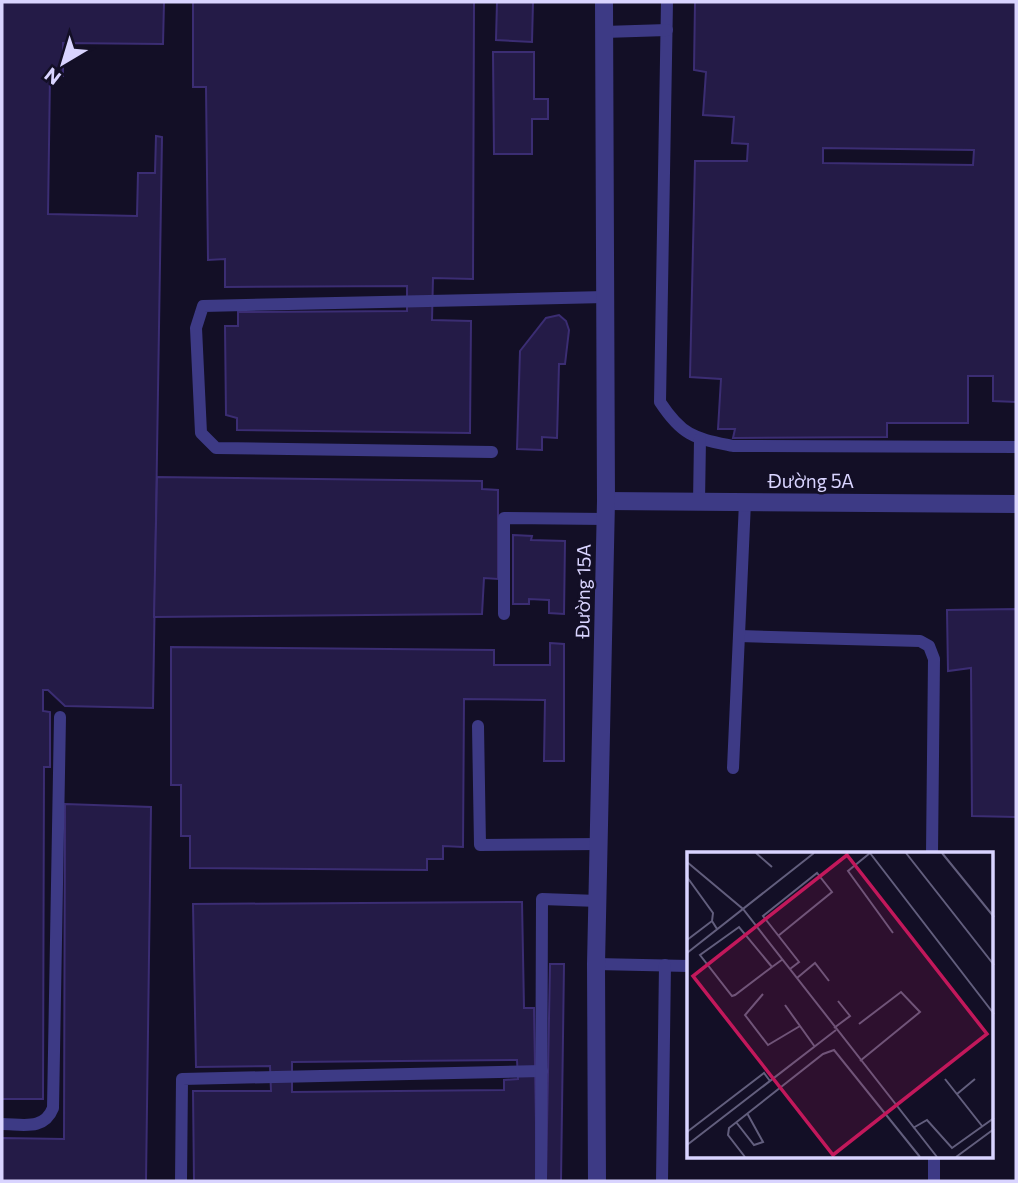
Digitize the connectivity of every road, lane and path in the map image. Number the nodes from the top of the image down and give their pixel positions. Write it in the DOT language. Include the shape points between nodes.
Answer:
graph roads {
  1 [pos="604,2"];
  2 [pos="667,2"];
  3 [pos="667,30"];
  4 [pos="604,32"];
  5 [pos="605,297"];
  6 [pos="701,439"];
  7 [pos="1016,447"];
  8 [pos="492,452"];
  9 [pos="699,502"];
  10 [pos="745,502"];
  11 [pos="1016,504"];
  12 [pos="606,510"];
  13 [pos="504,614"];
  14 [pos="739,636"];
  15 [pos="60,718"];
  16 [pos="478,726"];
  17 [pos="733,768"];
  18 [pos="599,844"];
  19 [pos="932,852"];
  20 [pos="598,901"];
  21 [pos="596,964"];
  22 [pos="665,965"];
  23 [pos="687,966"];
  24 [pos="542,1071"];
  25 [pos="2,1124"];
  26 [pos="934,1158"];
  27 [pos="181,1181"];
  28 [pos="541,1181"];
  29 [pos="597,1181"];
  30 [pos="662,1181"];
  31 [pos="934,1181"];
  1 -- 4 [label="street, Đường 15A"];
  2 -- 3 [label="lane"];
  3 -- 4 [label="lane"];
  3 -- 6 [label="lane" via="660,402 676,426"];
  4 -- 5 [label="street, Đường 15A"];
  5 -- 8 [label="lane" via="204,306 196,328 201,433 216,448"];
  5 -- 12 [label="street, Đường 15A"];
  6 -- 7 [label="lane" via="733,446"];
  6 -- 9 [label="lane"];
  9 -- 10 [label="street, Đường 5A"];
  9 -- 12 [label="street, Đường 5A"];
  10 -- 11 [label="street, Đường 5A"];
  10 -- 14 [label="lane"];
  12 -- 13 [label="lane" via="504,518"];
  12 -- 18 [label="street, Đường 15A"];
  14 -- 17 [label="lane"];
  14 -- 19 [label="lane" via="920,641 929,646 934,659"];
  15 -- 25 [label="lane" via="53,1108 50,1117 37,1125"];
  16 -- 18 [label="lane" via="480,845"];
  18 -- 20 [label="street, Đường 15A"];
  20 -- 21 [label="street, Đường 15A"];
  20 -- 24 [label="lane" via="542,899"];
  21 -- 22 [label="lane"];
  21 -- 29 [label="street, Đường 15A"];
  22 -- 23 [label="lane"];
  22 -- 30 [label="lane"];
  24 -- 27 [label="lane" via="182,1079"];
  24 -- 28 [label="lane"];
  26 -- 31 [label="lane"];
}
